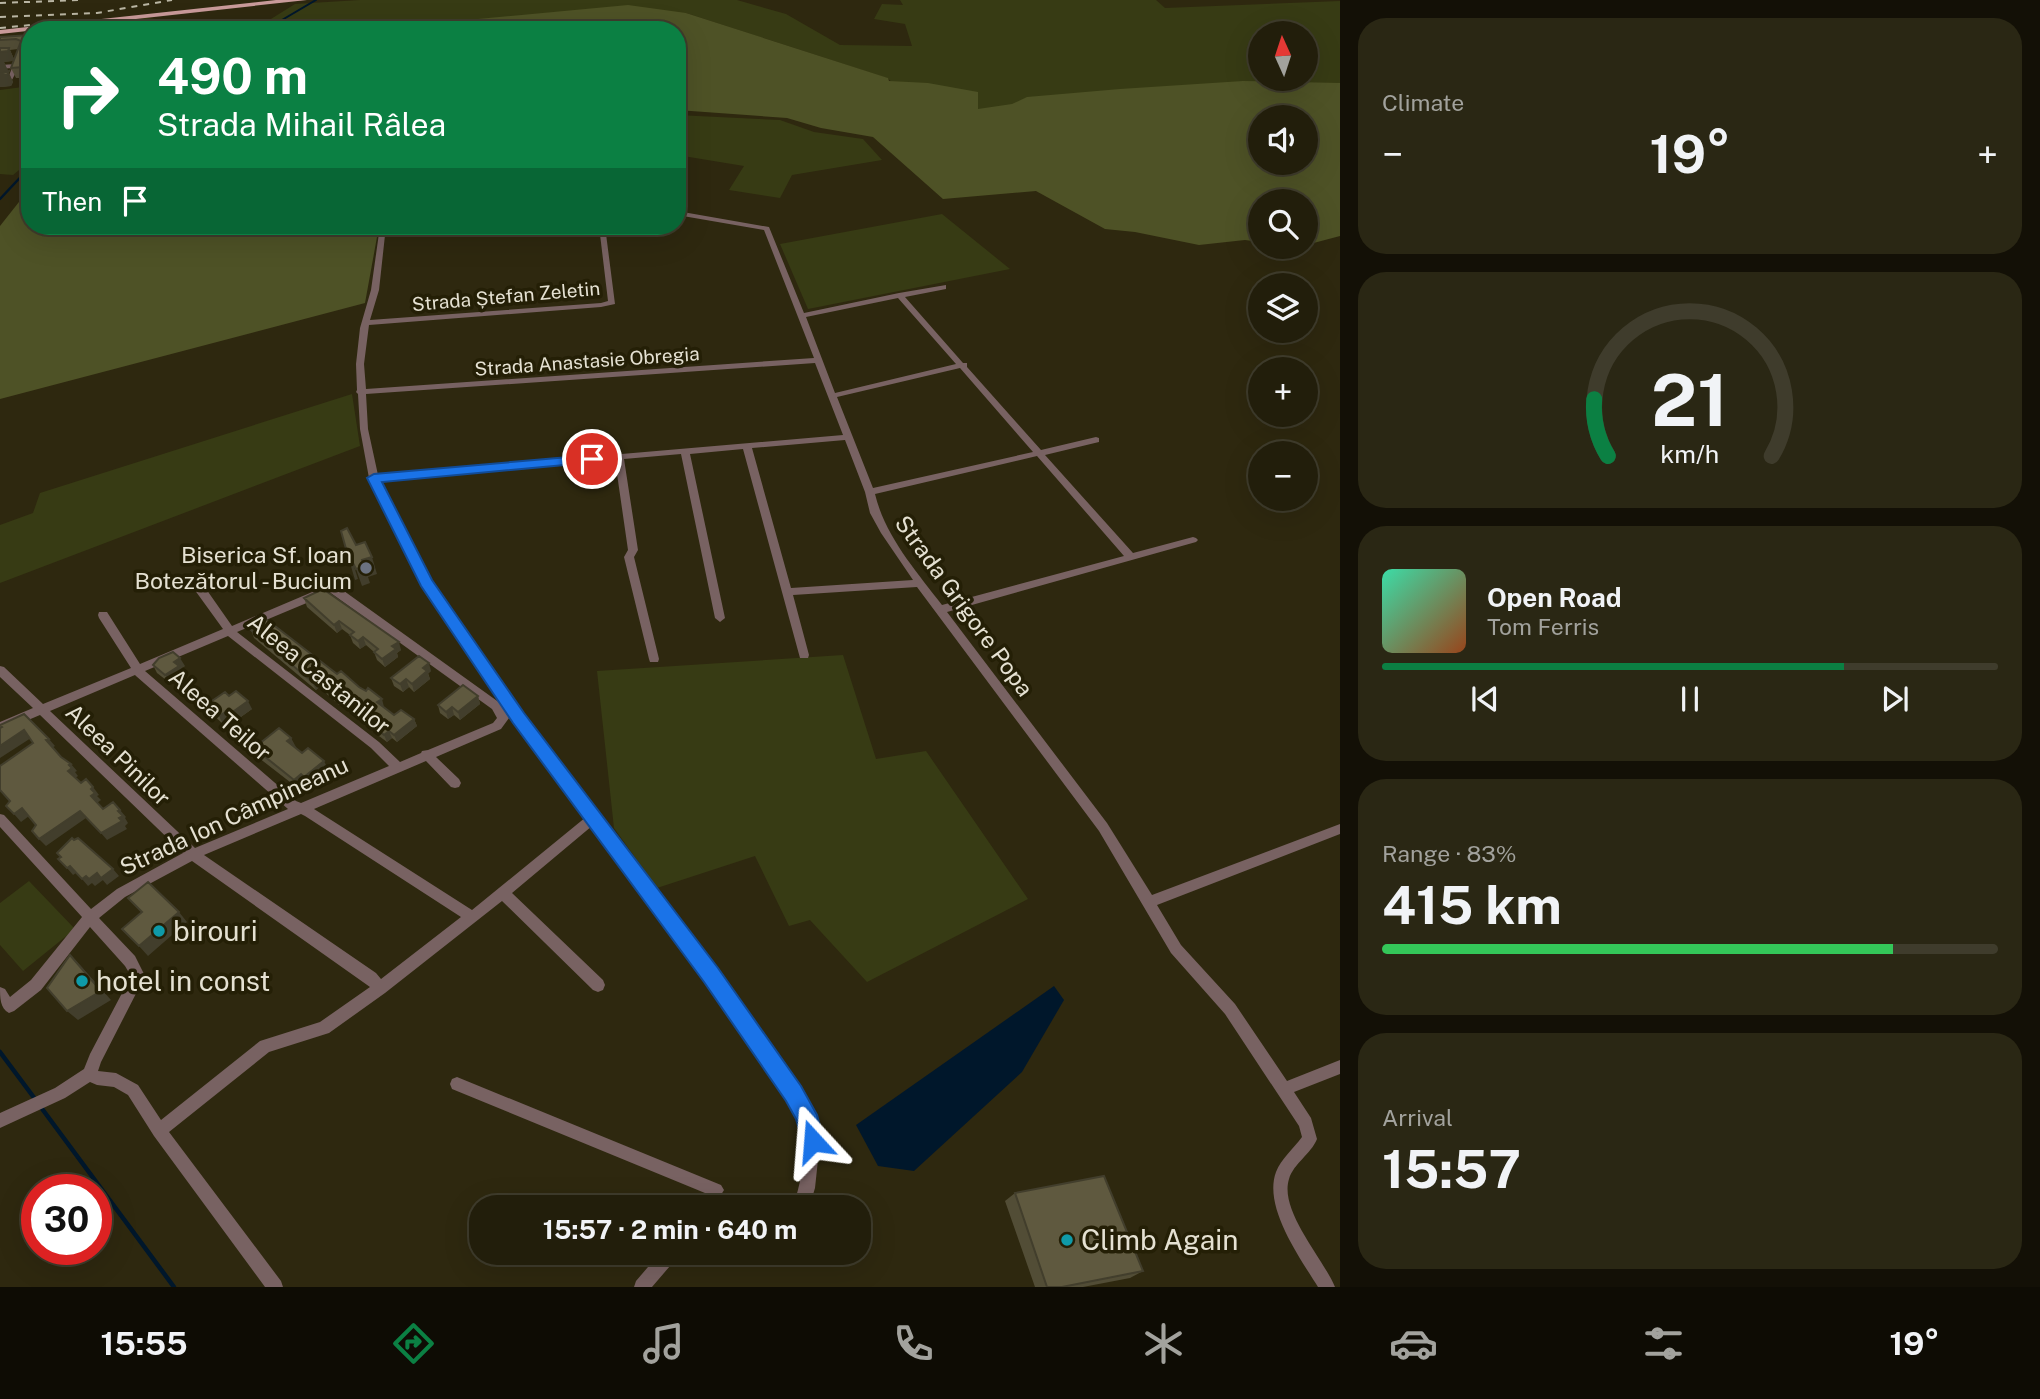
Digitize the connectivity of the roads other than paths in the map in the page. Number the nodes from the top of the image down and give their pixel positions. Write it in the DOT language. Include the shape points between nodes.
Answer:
graph roads {
  1 [pos="304,0"];
  2 [pos="96,21"];
  3 [pos="21,30"];
  4 [pos="0,32"];
  5 [pos="21,54"];
  6 [pos="16,65"];
  7 [pos="0,67"];
  8 [pos="0,81"];
  9 [pos="686,214"];
  10 [pos="382,235"];
  11 [pos="603,235"];
  12 [pos="943,287"];
  13 [pos="899,295"];
  14 [pos="803,315"];
  15 [pos="367,323"];
  16 [pos="817,360"];
  17 [pos="964,365"];
  18 [pos="360,392"];
  19 [pos="832,396"];
  20 [pos="848,437"];
  21 [pos="1096,440"];
  22 [pos="747,446"];
  23 [pos="685,451"];
  24 [pos="1041,453"];
  25 [pos="619,457"];
  26 [pos="374,478"];
  27 [pos="870,492"];
  28 [pos="1193,540"];
  29 [pos="1130,556"];
  30 [pos="193,579"];
  31 [pos="920,583"];
  32 [pos="787,592"];
  33 [pos="939,610"];
  34 [pos="103,615"];
  35 [pos="720,618"];
  36 [pos="230,632"];
  37 [pos="804,655"];
  38 [pos="654,660"];
  39 [pos="0,670"];
  40 [pos="137,670"];
  41 [pos="41,710"];
  42 [pos="0,727"];
  43 [pos="425,754"];
  44 [pos="397,766"];
  45 [pos="455,783"];
  46 [pos="301,807"];
  47 [pos="593,818"];
  48 [pos="0,819"];
  49 [pos="1340,829"];
  50 [pos="193,855"];
  51 [pos="503,893"];
  52 [pos="1149,902"];
  53 [pos="472,916"];
  54 [pos="90,917"];
  55 [pos="598,985"];
  56 [pos="380,988"];
  57 [pos="0,994"];
  58 [pos="1340,1067"];
  59 [pos="90,1074"];
  60 [pos="457,1084"];
  61 [pos="1285,1089"];
  62 [pos="6,1118"];
  63 [pos="159,1131"];
  64 [pos="713,1195"];
  65 [pos="804,1195"];
  66 [pos="660,1265"];
  67 [pos="275,1287"];
  68 [pos="642,1287"];
  69 [pos="1327,1287"];
  1 -- 2 [label="main road"];
  3 -- 4 [label="main road"];
  5 -- 6 [label="street"];
  6 -- 7 [label="street"];
  6 -- 8 [label="street" via="10,79"];
  9 -- 14 [label="street, Strada Grigore Popa" via="767,228"];
  10 -- 15 [label="street"];
  11 -- 15 [label="street, Strada Ștefan Zeletin" via="612,302"];
  12 -- 13 [label="street"];
  13 -- 14 [label="street"];
  13 -- 17 [label="street"];
  14 -- 16 [label="street, Strada Grigore Popa"];
  15 -- 18 [label="street" via="361,344"];
  16 -- 18 [label="street, Strada Anastasie Obregia"];
  16 -- 19 [label="street, Strada Grigore Popa"];
  17 -- 19 [label="street"];
  17 -- 24 [label="street"];
  18 -- 26 [label="street"];
  19 -- 20 [label="street, Strada Grigore Popa"];
  20 -- 22 [label="street"];
  20 -- 27 [label="street, Strada Grigore Popa"];
  21 -- 24 [label="street"];
  22 -- 23 [label="street"];
  22 -- 32 [label="street"];
  23 -- 25 [label="street"];
  23 -- 35 [label="street"];
  24 -- 27 [label="street"];
  24 -- 29 [label="street"];
  25 -- 26 [label="street"];
  25 -- 38 [label="street" via="633,550 629,557"];
  26 -- 47 [label="street" via="426,583"];
  27 -- 31 [label="street, Strada Grigore Popa" via="880,522"];
  28 -- 29 [label="street"];
  29 -- 33 [label="street"];
  30 -- 36 [label="street, Aleea Castanilor"];
  31 -- 32 [label="street"];
  31 -- 33 [label="street, Strada Grigore Popa"];
  32 -- 37 [label="street"];
  33 -- 52 [label="street, Strada Grigore Popa" via="1103,827"];
  34 -- 40 [label="street, Aleea Teilor"];
  36 -- 40 [label="street"];
  36 -- 43 [label="street, Strada Ion Câmpineanu" via="332,584 496,706 503,718 497,726"];
  36 -- 44 [label="street, Aleea Castanilor"];
  39 -- 41 [label="street, Aleea Pinilor"];
  40 -- 41 [label="street"];
  40 -- 46 [label="street, Aleea Teilor"];
  41 -- 42 [label="street"];
  41 -- 50 [label="street, Aleea Pinilor"];
  43 -- 44 [label="street, Strada Ion Câmpineanu"];
  43 -- 45 [label="street"];
  44 -- 46 [label="street, Strada Ion Câmpineanu"];
  46 -- 50 [label="street, Strada Ion Câmpineanu"];
  46 -- 53 [label="street, Aleea Teilor"];
  47 -- 51 [label="street"];
  47 -- 65 [label="street" via="794,1093 813,1141"];
  48 -- 54 [label="street"];
  49 -- 52 [label="street"];
  50 -- 54 [label="street, Strada Ion Câmpineanu" via="121,893"];
  50 -- 56 [label="street, Aleea Pinilor"];
  51 -- 53 [label="street"];
  51 -- 55 [label="street"];
  52 -- 61 [label="street, Strada Grigore Popa" via="1176,949 1230,1009"];
  53 -- 56 [label="street"];
  54 -- 57 [label="street, Strada Ion Câmpineanu" via="36,985 9,1006"];
  54 -- 59 [label="street" via="138,976"];
  56 -- 63 [label="street" via="324,1028 265,1046"];
  58 -- 61 [label="street"];
  59 -- 62 [label="street"];
  59 -- 63 [label="street" via="133,1090"];
  60 -- 64 [label="street" via="716,1190"];
  61 -- 69 [label="street, Strada Grigore Popa" via="1307,1123 1310,1139 1282,1175 1282,1201 1289,1222"];
  63 -- 67 [label="street"];
  66 -- 68 [label="street"];
}
